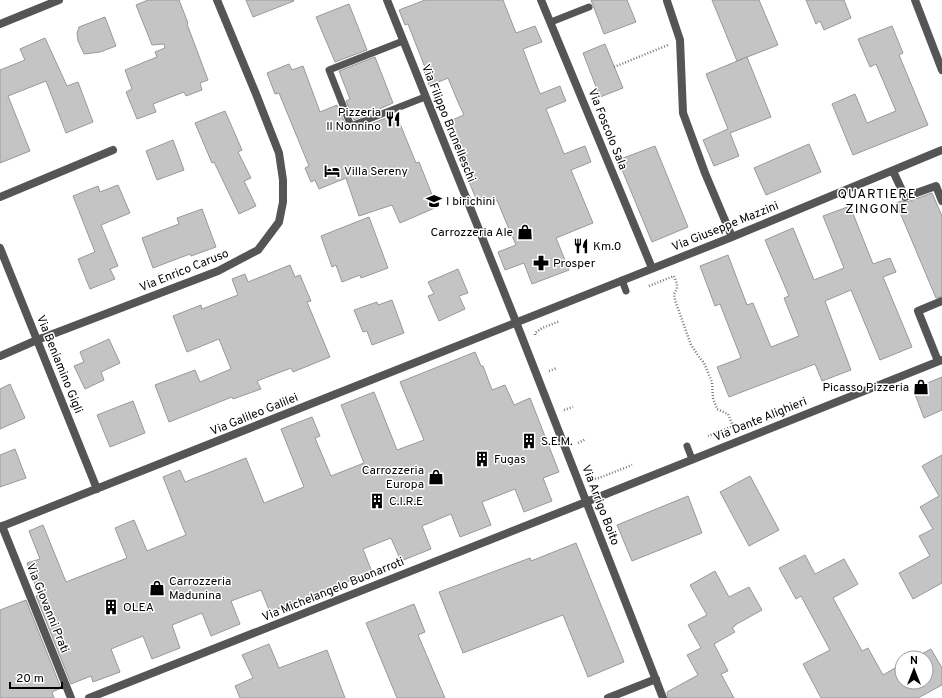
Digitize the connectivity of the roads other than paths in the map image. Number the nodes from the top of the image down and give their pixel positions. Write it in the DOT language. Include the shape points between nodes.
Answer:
graph roads {
  1 [pos="59,0"];
  2 [pos="216,0"];
  3 [pos="387,0"];
  4 [pos="541,0"];
  5 [pos="915,0"];
  6 [pos="667,1"];
  7 [pos="589,7"];
  8 [pos="551,22"];
  9 [pos="0,24"];
  10 [pos="403,41"];
  11 [pos="939,55"];
  12 [pos="942,70"];
  13 [pos="425,97"];
  14 [pos="113,150"];
  15 [pos="942,150"];
  16 [pos="893,170"];
  17 [pos="0,197"];
  18 [pos="942,201"];
  19 [pos="732,237"];
  20 [pos="0,248"];
  21 [pos="652,268"];
  22 [pos="622,280"];
  23 [pos="626,292"];
  24 [pos="942,301"];
  25 [pos="516,322"];
  26 [pos="37,340"];
  27 [pos="0,356"];
  28 [pos="940,360"];
  29 [pos="687,446"];
  30 [pos="692,459"];
  31 [pos="97,489"];
  32 [pos="586,502"];
  33 [pos="1,527"];
  34 [pos="656,679"];
  35 [pos="71,698"];
  36 [pos="88,698"];
  37 [pos="608,698"];
  38 [pos="663,698"];
  1 -- 9 [label="street"];
  2 -- 26 [label="street, Via Enrico Caruso" via="279,153 283,202 279,222 258,250 218,271"];
  3 -- 10 [label="street, Via Filippo Brunelleschi"];
  4 -- 8 [label="street, Via Foscolo Sala"];
  5 -- 11 [label="street"];
  6 -- 19 [label="street" via="680,40 683,113"];
  7 -- 8 [label="lane"];
  8 -- 21 [label="street, Via Foscolo Sala"];
  10 -- 13 [label="street, Via Filippo Brunelleschi"];
  10 -- 13 [label="lane" via="329,70 351,126"];
  11 -- 12 [label="street"];
  13 -- 25 [label="street, Via Filippo Brunelleschi"];
  14 -- 17 [label="street"];
  15 -- 16 [label="street, Via Giuseppe Mazzini"];
  16 -- 18 [label="street" via="905,197 936,186"];
  16 -- 19 [label="street, Via Giuseppe Mazzini"];
  19 -- 21 [label="street, Via Giuseppe Mazzini"];
  20 -- 26 [label="street, Via Beniamino Gigli"];
  21 -- 22 [label="street, Via Giuseppe Mazzini"];
  22 -- 23 [label="lane"];
  22 -- 25 [label="street, Via Giuseppe Mazzini"];
  24 -- 28 [label="street" via="918,311"];
  25 -- 31 [label="street, Via Galileo Galilei"];
  25 -- 32 [label="street, Via Arrigo Boito"];
  26 -- 27 [label="street, Via Enrico Caruso"];
  26 -- 31 [label="street, Via Beniamino Gigli"];
  28 -- 30 [label="street, Via Dante Alighieri"];
  29 -- 30 [label="lane"];
  30 -- 32 [label="street, Via Dante Alighieri"];
  31 -- 33 [label="street, Via Galileo Galilei"];
  32 -- 34 [label="street, Via Arrigo Boito"];
  32 -- 36 [label="street, Via Michelangelo Buonarroti"];
  33 -- 35 [label="street, Via Giovanni Prati"];
  34 -- 37 [label="street"];
  34 -- 38 [label="street, Via Arrigo Boito"];
}
